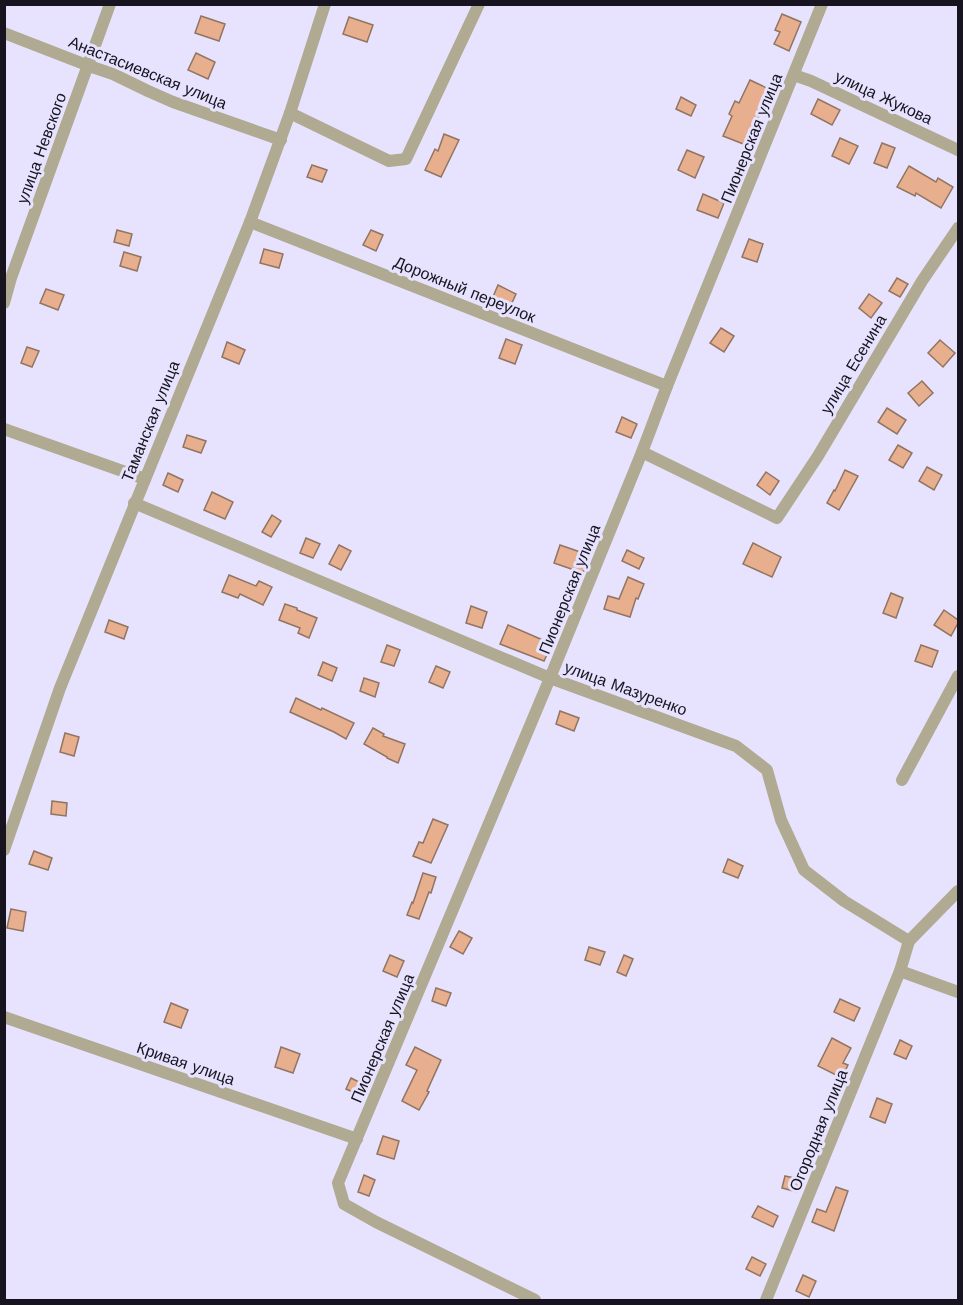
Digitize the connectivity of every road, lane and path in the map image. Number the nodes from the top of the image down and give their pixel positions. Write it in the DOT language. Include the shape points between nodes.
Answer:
graph roads {
  1 [pos="110,4"];
  2 [pos="325,4"];
  3 [pos="479,4"];
  4 [pos="822,4"];
  5 [pos="4,33"];
  6 [pos="89,66"];
  7 [pos="794,75"];
  8 [pos="290,113"];
  9 [pos="281,140"];
  10 [pos="958,150"];
  11 [pos="250,222"];
  12 [pos="958,228"];
  13 [pos="8,276"];
  14 [pos="4,303"];
  15 [pos="667,386"];
  16 [pos="4,429"];
  17 [pos="642,452"];
  18 [pos="145,478"];
  19 [pos="134,503"];
  20 [pos="958,676"];
  21 [pos="550,678"];
  22 [pos="902,780"];
  23 [pos="4,850"];
  24 [pos="958,891"];
  25 [pos="909,941"];
  26 [pos="900,971"];
  27 [pos="958,992"];
  28 [pos="4,1017"];
  29 [pos="357,1140"];
  30 [pos="535,1300"];
  31 [pos="766,1300"];
  1 -- 6 [label="street, улица Невского"];
  2 -- 8 [label="street, Таманская улица"];
  3 -- 8 [label="street" via="406,159 389,161"];
  4 -- 7 [label="street, Пионерская улица"];
  5 -- 6 [label="street, Анастасиевская улица"];
  6 -- 9 [label="street, Анастасиевская улица" via="173,102"];
  6 -- 13 [label="street, улица Невского"];
  7 -- 10 [label="street, улица Жукова"];
  7 -- 15 [label="street, Пионерская улица"];
  8 -- 9 [label="street, Таманская улица"];
  9 -- 11 [label="street, Таманская улица"];
  11 -- 15 [label="street, Дорожный переулок"];
  11 -- 18 [label="street, Таманская улица"];
  12 -- 17 [label="street, улица Есенина" via="777,518"];
  13 -- 14 [label="street, улица Невского"];
  15 -- 17 [label="street, Пионерская улица"];
  16 -- 18 [label="street"];
  17 -- 21 [label="street, Пионерская улица"];
  18 -- 19 [label="street, Таманская улица"];
  19 -- 21 [label="street, улица Мазуренко"];
  19 -- 23 [label="street, Таманская улица" via="60,688"];
  20 -- 22 [label="street"];
  21 -- 25 [label="street, улица Мазуренко" via="736,746 767,770 781,820 804,870 844,901"];
  21 -- 29 [label="street, Пионерская улица"];
  24 -- 25 [label="street"];
  25 -- 26 [label="street"];
  26 -- 27 [label="street"];
  26 -- 31 [label="street, Огородная улица"];
  28 -- 29 [label="street, Кривая улица"];
  29 -- 30 [label="street, Пионерская улица" via="338,1183 344,1204"];
}
